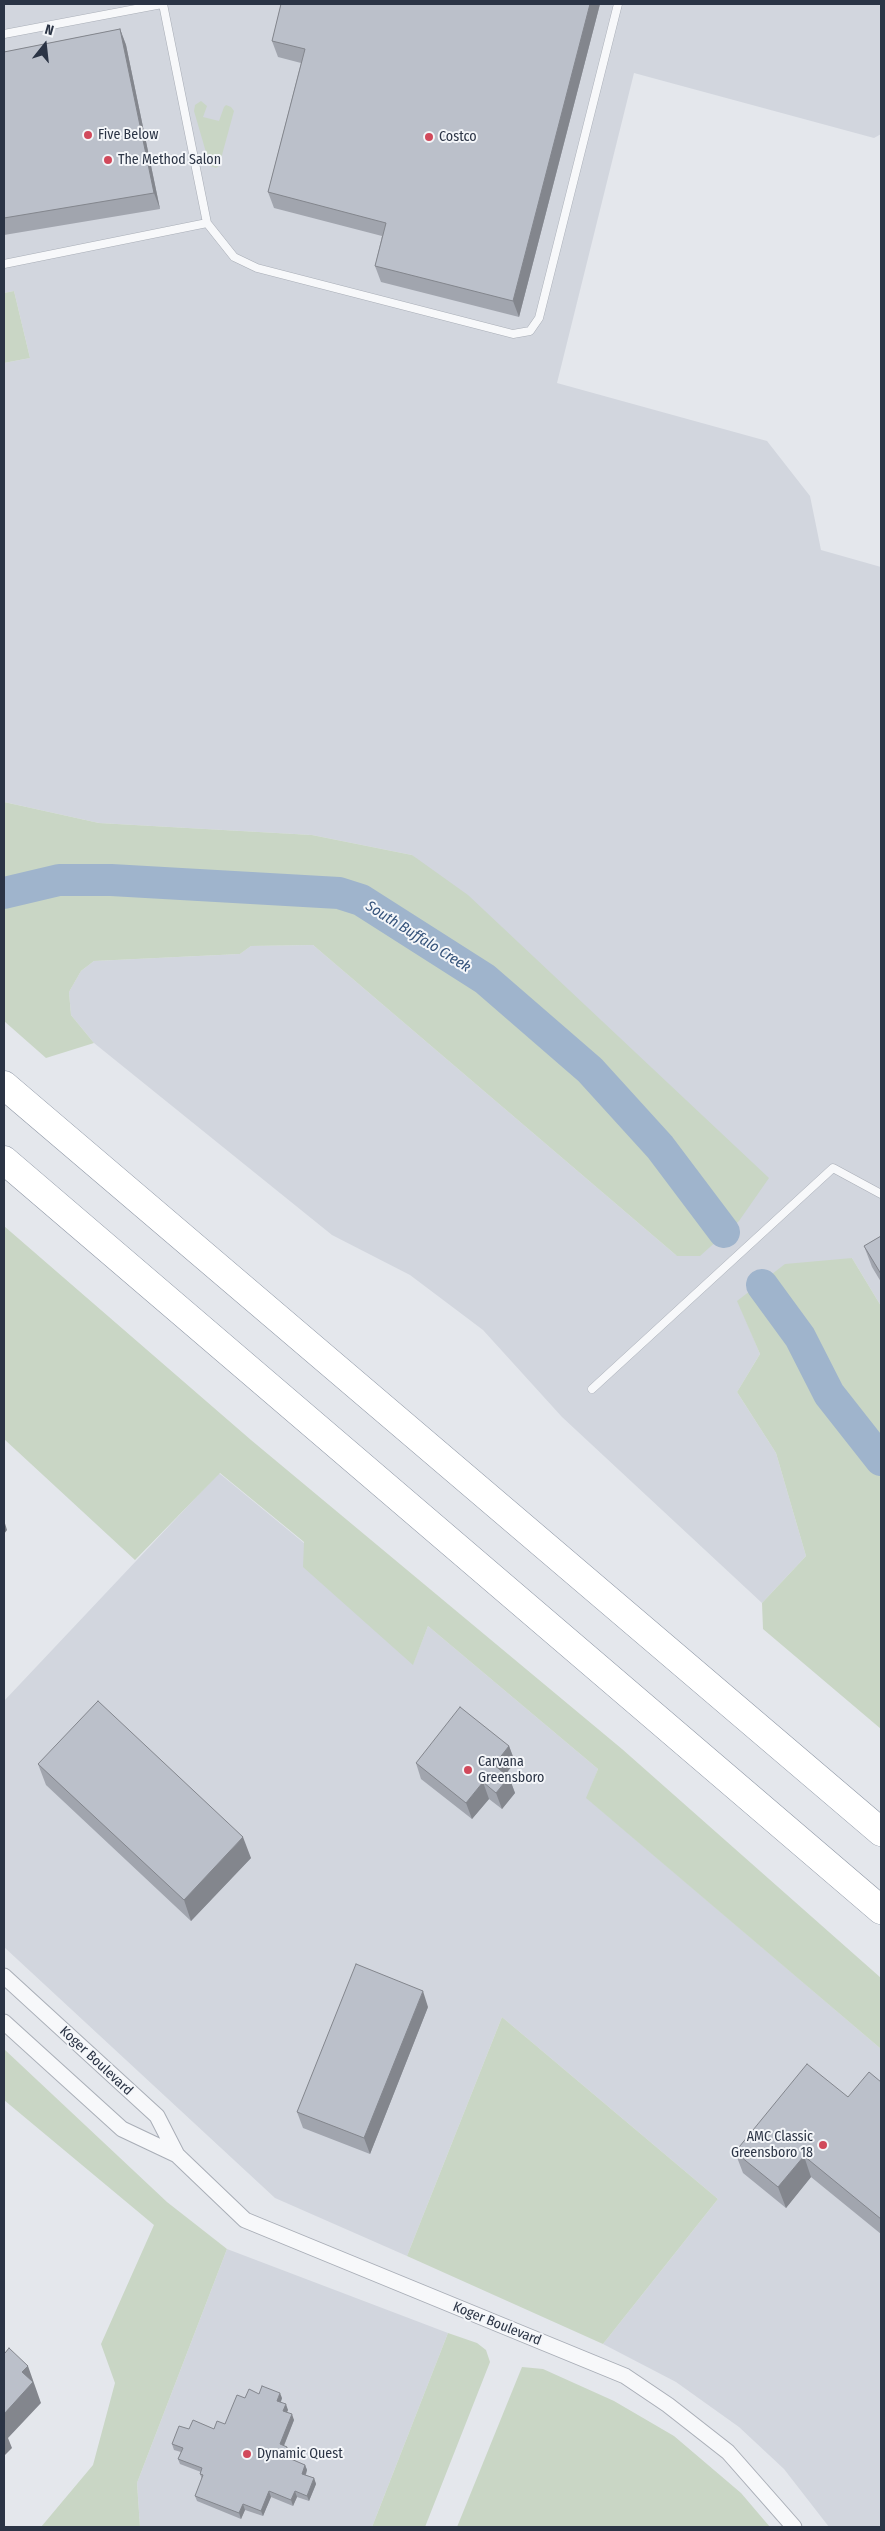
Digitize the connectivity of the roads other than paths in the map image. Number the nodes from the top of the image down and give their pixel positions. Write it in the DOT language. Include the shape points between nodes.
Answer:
graph roads {
  1 [pos="163,4"];
  2 [pos="618,4"];
  3 [pos="4,34"];
  4 [pos="208,222"];
  5 [pos="4,264"];
  6 [pos="4,1085"];
  7 [pos="4,1160"];
  8 [pos="881,1194"];
  9 [pos="592,1390"];
  10 [pos="881,1832"];
  11 [pos="881,1910"];
  12 [pos="4,1976"];
  13 [pos="4,2022"];
  14 [pos="177,2155"];
  15 [pos="794,2527"];
  1 -- 3 [label="lane"];
  1 -- 4 [label="lane"];
  2 -- 4 [label="lane" via="539,318 530,331 513,334 257,268 234,257"];
  4 -- 5 [label="lane"];
  6 -- 10 [label="highway"];
  7 -- 11 [label="highway"];
  8 -- 9 [label="lane" via="833,1168"];
  12 -- 14 [label="street, Koger Boulevard" via="157,2116"];
  13 -- 14 [label="street, Koger Boulevard" via="122,2129"];
  14 -- 15 [label="street, Koger Boulevard" via="245,2220 625,2376 728,2452"];
}
